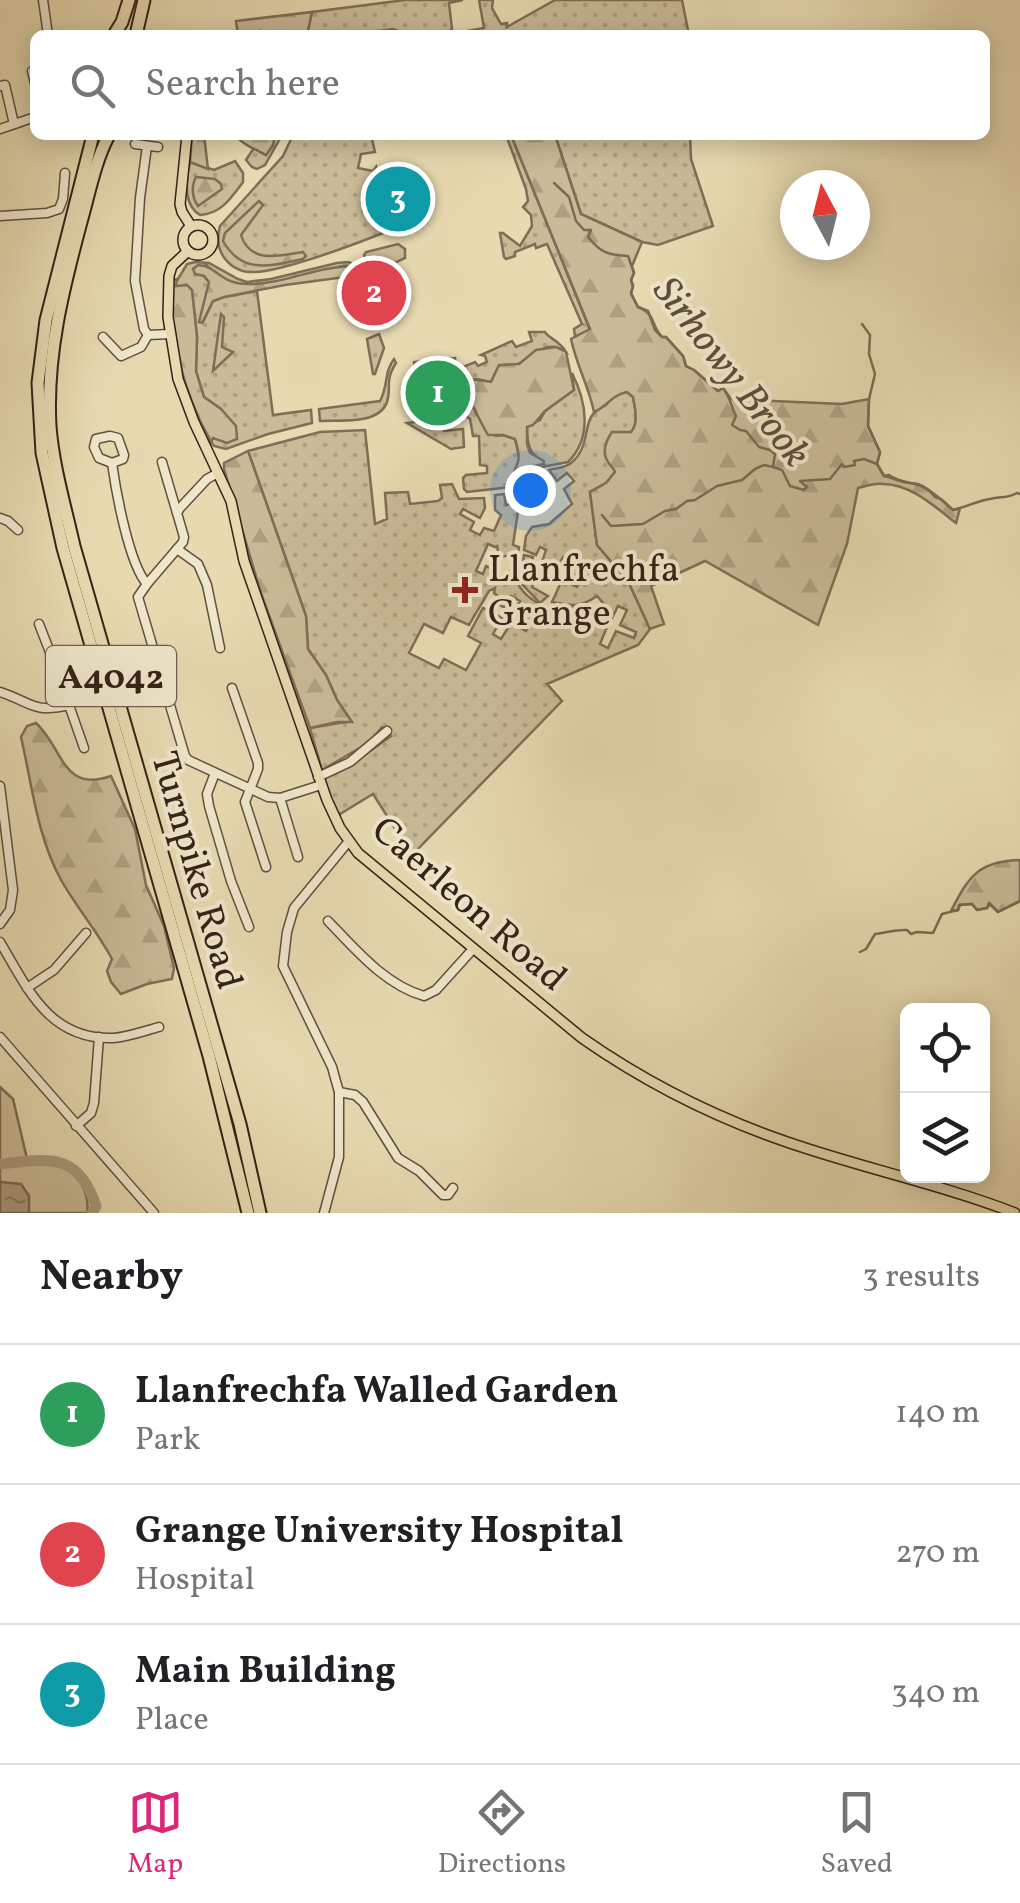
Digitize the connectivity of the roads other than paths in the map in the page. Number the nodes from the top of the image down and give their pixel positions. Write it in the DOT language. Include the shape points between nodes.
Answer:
graph roads {
  1 [pos="42,0"];
  2 [pos="129,0"];
  3 [pos="144,0"];
  4 [pos="47,30"];
  5 [pos="116,30"];
  6 [pos="137,30"];
  7 [pos="0,86"];
  8 [pos="30,119"];
  9 [pos="14,124"];
  10 [pos="0,129"];
  11 [pos="92,140"];
  12 [pos="107,140"];
  13 [pos="186,140"];
  14 [pos="135,144"];
  15 [pos="147,146"];
  16 [pos="158,147"];
  17 [pos="65,172"];
  18 [pos="0,216"];
  19 [pos="191,226"];
  20 [pos="188,252"];
  21 [pos="170,334"];
  22 [pos="148,335"];
  23 [pos="103,337"];
  24 [pos="162,462"];
  25 [pos="112,463"];
  26 [pos="218,473"];
  27 [pos="178,513"];
  28 [pos="0,518"];
  29 [pos="18,530"];
  30 [pos="177,549"];
  31 [pos="146,584"];
  32 [pos="44,629"];
  33 [pos="220,648"];
  34 [pos="232,688"];
  35 [pos="0,692"];
  36 [pos="69,705"];
  37 [pos="387,730"];
  38 [pos="83,748"];
  39 [pos="215,772"];
  40 [pos="320,781"];
  41 [pos="0,786"];
  42 [pos="249,788"];
  43 [pos="280,798"];
  44 [pos="4,839"];
  45 [pos="349,841"];
  46 [pos="298,857"];
  47 [pos="266,866"];
  48 [pos="328,921"];
  49 [pos="0,924"];
  50 [pos="249,926"];
  51 [pos="86,933"];
  52 [pos="0,942"];
  53 [pos="473,948"];
  54 [pos="26,988"];
  55 [pos="159,1027"];
  56 [pos="99,1036"];
  57 [pos="0,1037"];
  58 [pos="339,1092"];
  59 [pos="76,1126"];
  60 [pos="454,1188"];
  61 [pos="154,1213"];
  62 [pos="248,1213"];
  63 [pos="260,1213"];
  64 [pos="324,1213"];
  65 [pos="1015,1213"];
  1 -- 4 [label="street"];
  2 -- 5 [label="highway"];
  3 -- 6 [label="highway"];
  7 -- 9 [label="street" via="5,84"];
  8 -- 9 [label="street"];
  9 -- 10 [label="street"];
  11 -- 62 [label="highway, Turnpike Road / A4042" via="46,320 38,383 42,453"];
  12 -- 63 [label="highway, Turnpike Road / A4042" via="57,323 50,386 53,453"];
  13 -- 19 [label="main road, Caerleon Road" via="180,199"];
  14 -- 15 [label="street"];
  15 -- 16 [label="street"];
  15 -- 22 [label="street" via="135,281"];
  17 -- 18 [label="street" via="59,209"];
  19 -- 20 [label="main road, Caerleon Road" via="183,239"];
  19 -- 20 [label="main road, Caerleon Road" via="204,226 212,238 206,252"];
  20 -- 21 [label="main road, Caerleon Road" via="169,276"];
  21 -- 22 [label="street"];
  21 -- 26 [label="main road, Caerleon Road" via="184,398"];
  22 -- 23 [label="street" via="121,356"];
  24 -- 27 [label="street"];
  25 -- 31 [label="street" via="132,554"];
  26 -- 27 [label="street"];
  26 -- 40 [label="main road, Caerleon Road"];
  27 -- 30 [label="street" via="184,537"];
  28 -- 29 [label="street"];
  30 -- 31 [label="street"];
  30 -- 33 [label="street" via="198,564 208,584"];
  31 -- 39 [label="street" via="138,598 185,756"];
  32 -- 36 [label="street"];
  34 -- 42 [label="street" via="258,762"];
  35 -- 36 [label="street" via="37,708"];
  36 -- 38 [label="street"];
  37 -- 40 [label="street"];
  39 -- 42 [label="street"];
  39 -- 50 [label="street" via="210,806"];
  40 -- 43 [label="street"];
  40 -- 45 [label="main road, Caerleon Road"];
  41 -- 44 [label="street"];
  42 -- 43 [label="street"];
  42 -- 47 [label="street" via="245,802"];
  43 -- 46 [label="street"];
  44 -- 49 [label="street" via="12,900"];
  45 -- 53 [label="main road, Caerleon Road"];
  45 -- 58 [label="street" via="294,908 283,966"];
  48 -- 53 [label="street" via="343,928 358,952 392,980 424,996"];
  51 -- 54 [label="street" via="54,970"];
  52 -- 54 [label="street"];
  53 -- 65 [label="main road, Caerleon Road" via="582,1038 676,1096 788,1142"];
  54 -- 56 [label="street" via="51,1018"];
  55 -- 56 [label="street"];
  56 -- 59 [label="street" via="94,1103"];
  57 -- 59 [label="street"];
  58 -- 60 [label="street" via="363,1102 398,1158 443,1196"];
  58 -- 64 [label="street" via="340,1157"];
  59 -- 61 [label="street"];
}
